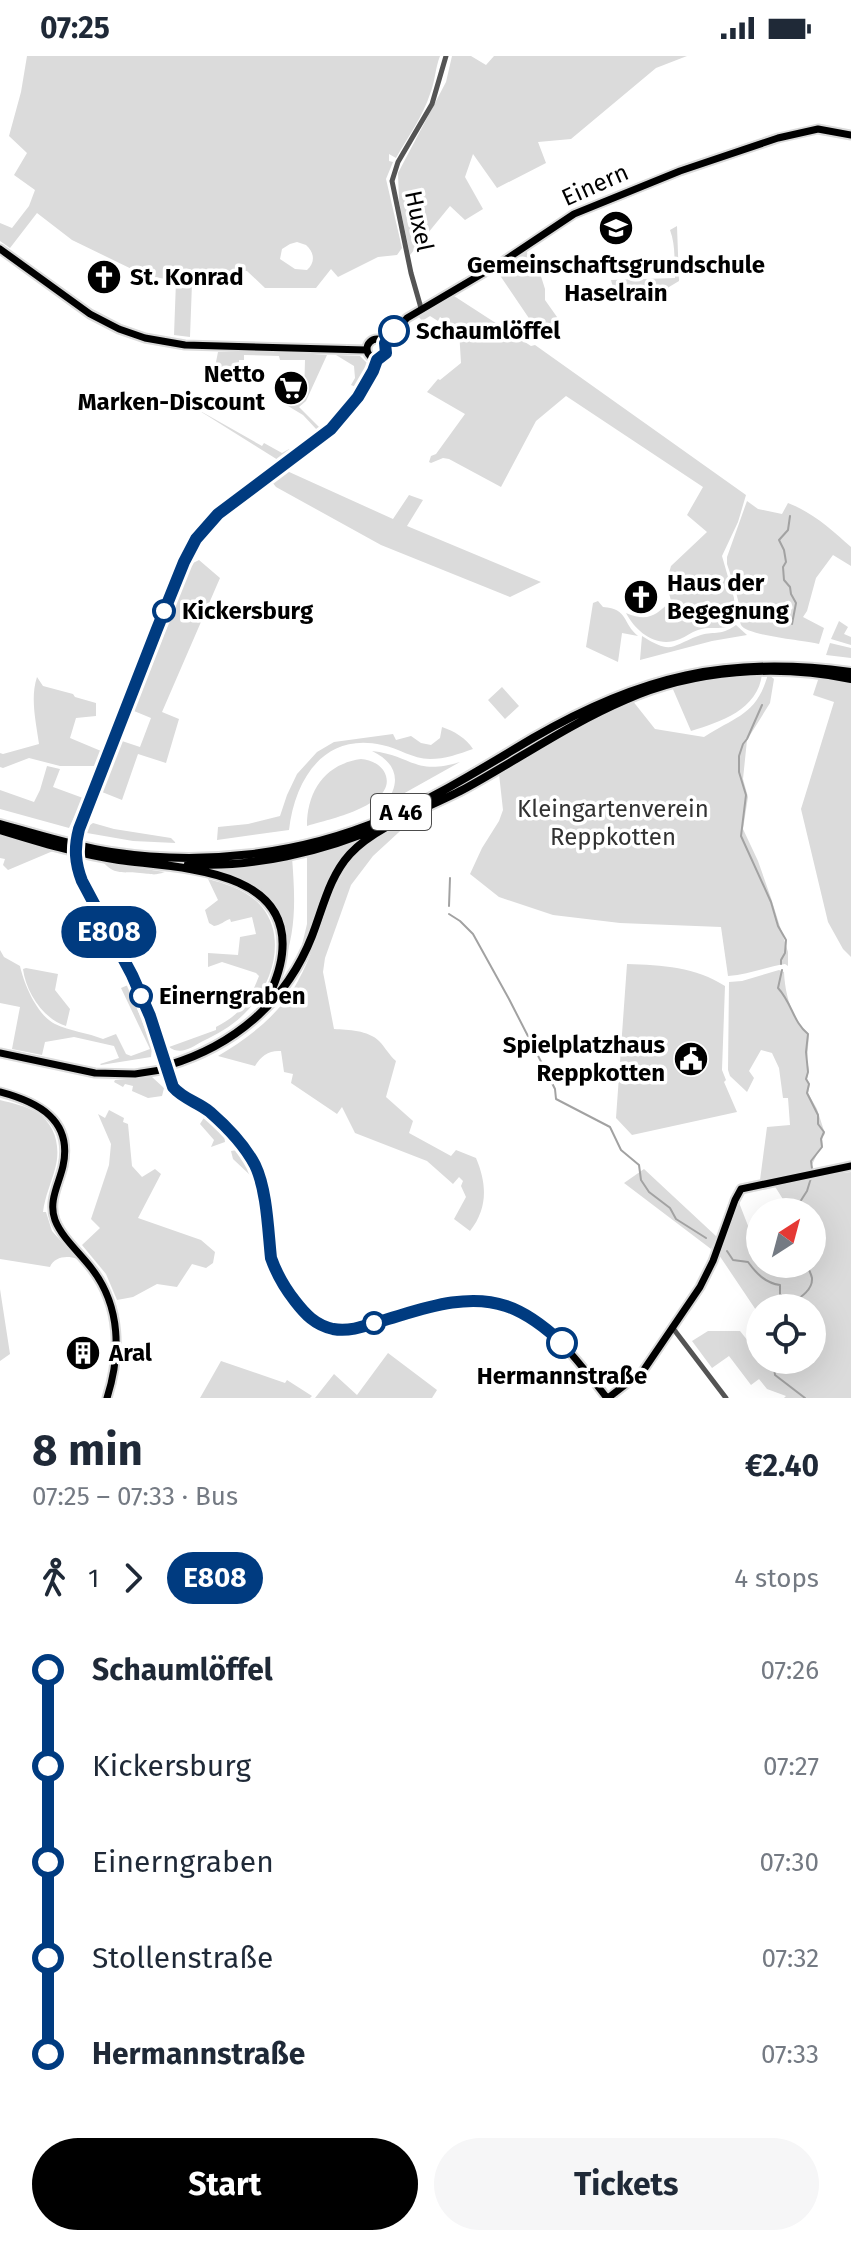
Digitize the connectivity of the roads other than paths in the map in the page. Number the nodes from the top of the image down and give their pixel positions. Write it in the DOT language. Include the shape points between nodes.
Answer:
graph roads {
  1 [pos="446,56"];
  2 [pos="851,135"];
  3 [pos="0,249"];
  4 [pos="421,308"];
  5 [pos="385,343"];
  6 [pos="366,350"];
  7 [pos="377,360"];
  8 [pos="826,672"];
  9 [pos="851,672"];
  10 [pos="851,679"];
  11 [pos="488,770"];
  12 [pos="422,810"];
  13 [pos="0,824"];
  14 [pos="0,830"];
  15 [pos="315,846"];
  16 [pos="279,853"];
  17 [pos="136,861"];
  18 [pos="265,1007"];
  19 [pos="0,1053"];
  20 [pos="168,1067"];
  21 [pos="0,1092"];
  22 [pos="851,1166"];
  23 [pos="672,1327"];
  24 [pos="107,1398"];
  25 [pos="608,1398"];
  26 [pos="726,1398"];
  1 -- 4 [label="street, Huxel" via="432,104 392,181"];
  2 -- 4 [label="main road, Einern" via="818,129 787,135 601,202"];
  3 -- 6 [label="main road" via="90,314 145,338 185,345"];
  4 -- 5 [label="main road, Einern"];
  5 -- 6 [label="main road" via="372,340"];
  5 -- 7 [label="main road" via="386,353"];
  6 -- 7 [label="main road"];
  7 -- 20 [label="main road, bridge" via="358,397 331,429 218,514 196,539 79,829 75,856 82,881 132,975"];
  8 -- 9 [label="highway, A 46"];
  8 -- 10 [label="highway, A 46"];
  8 -- 11 [label="highway, A 46" via="753,669 694,679 626,699"];
  11 -- 12 [label="highway, A 46"];
  11 -- 15 [label="highway, A 46"];
  12 -- 15 [label="highway, A 46"];
  12 -- 18 [label="highway" via="367,840 343,862 299,966"];
  13 -- 16 [label="highway, A 46" via="133,855"];
  14 -- 17 [label="highway, A 46"];
  15 -- 16 [label="highway, A 46"];
  16 -- 17 [label="highway, A 46" via="244,863"];
  17 -- 18 [label="highway" via="225,877 265,900 283,938 279,971"];
  18 -- 20 [label="highway" via="238,1033"];
  19 -- 20 [label="main road" via="103,1073"];
  20 -- 25 [label="main road" via="180,1094 209,1112 254,1163 275,1270 314,1321 349,1330 429,1307 491,1303 518,1311 550,1332"];
  21 -- 24 [label="main road" via="39,1106 62,1134 65,1155 53,1214 101,1282 113,1313 116,1355"];
  22 -- 23 [label="main road" via="741,1189 706,1278"];
  23 -- 25 [label="main road" via="643,1371"];
  23 -- 26 [label="street"];
}
